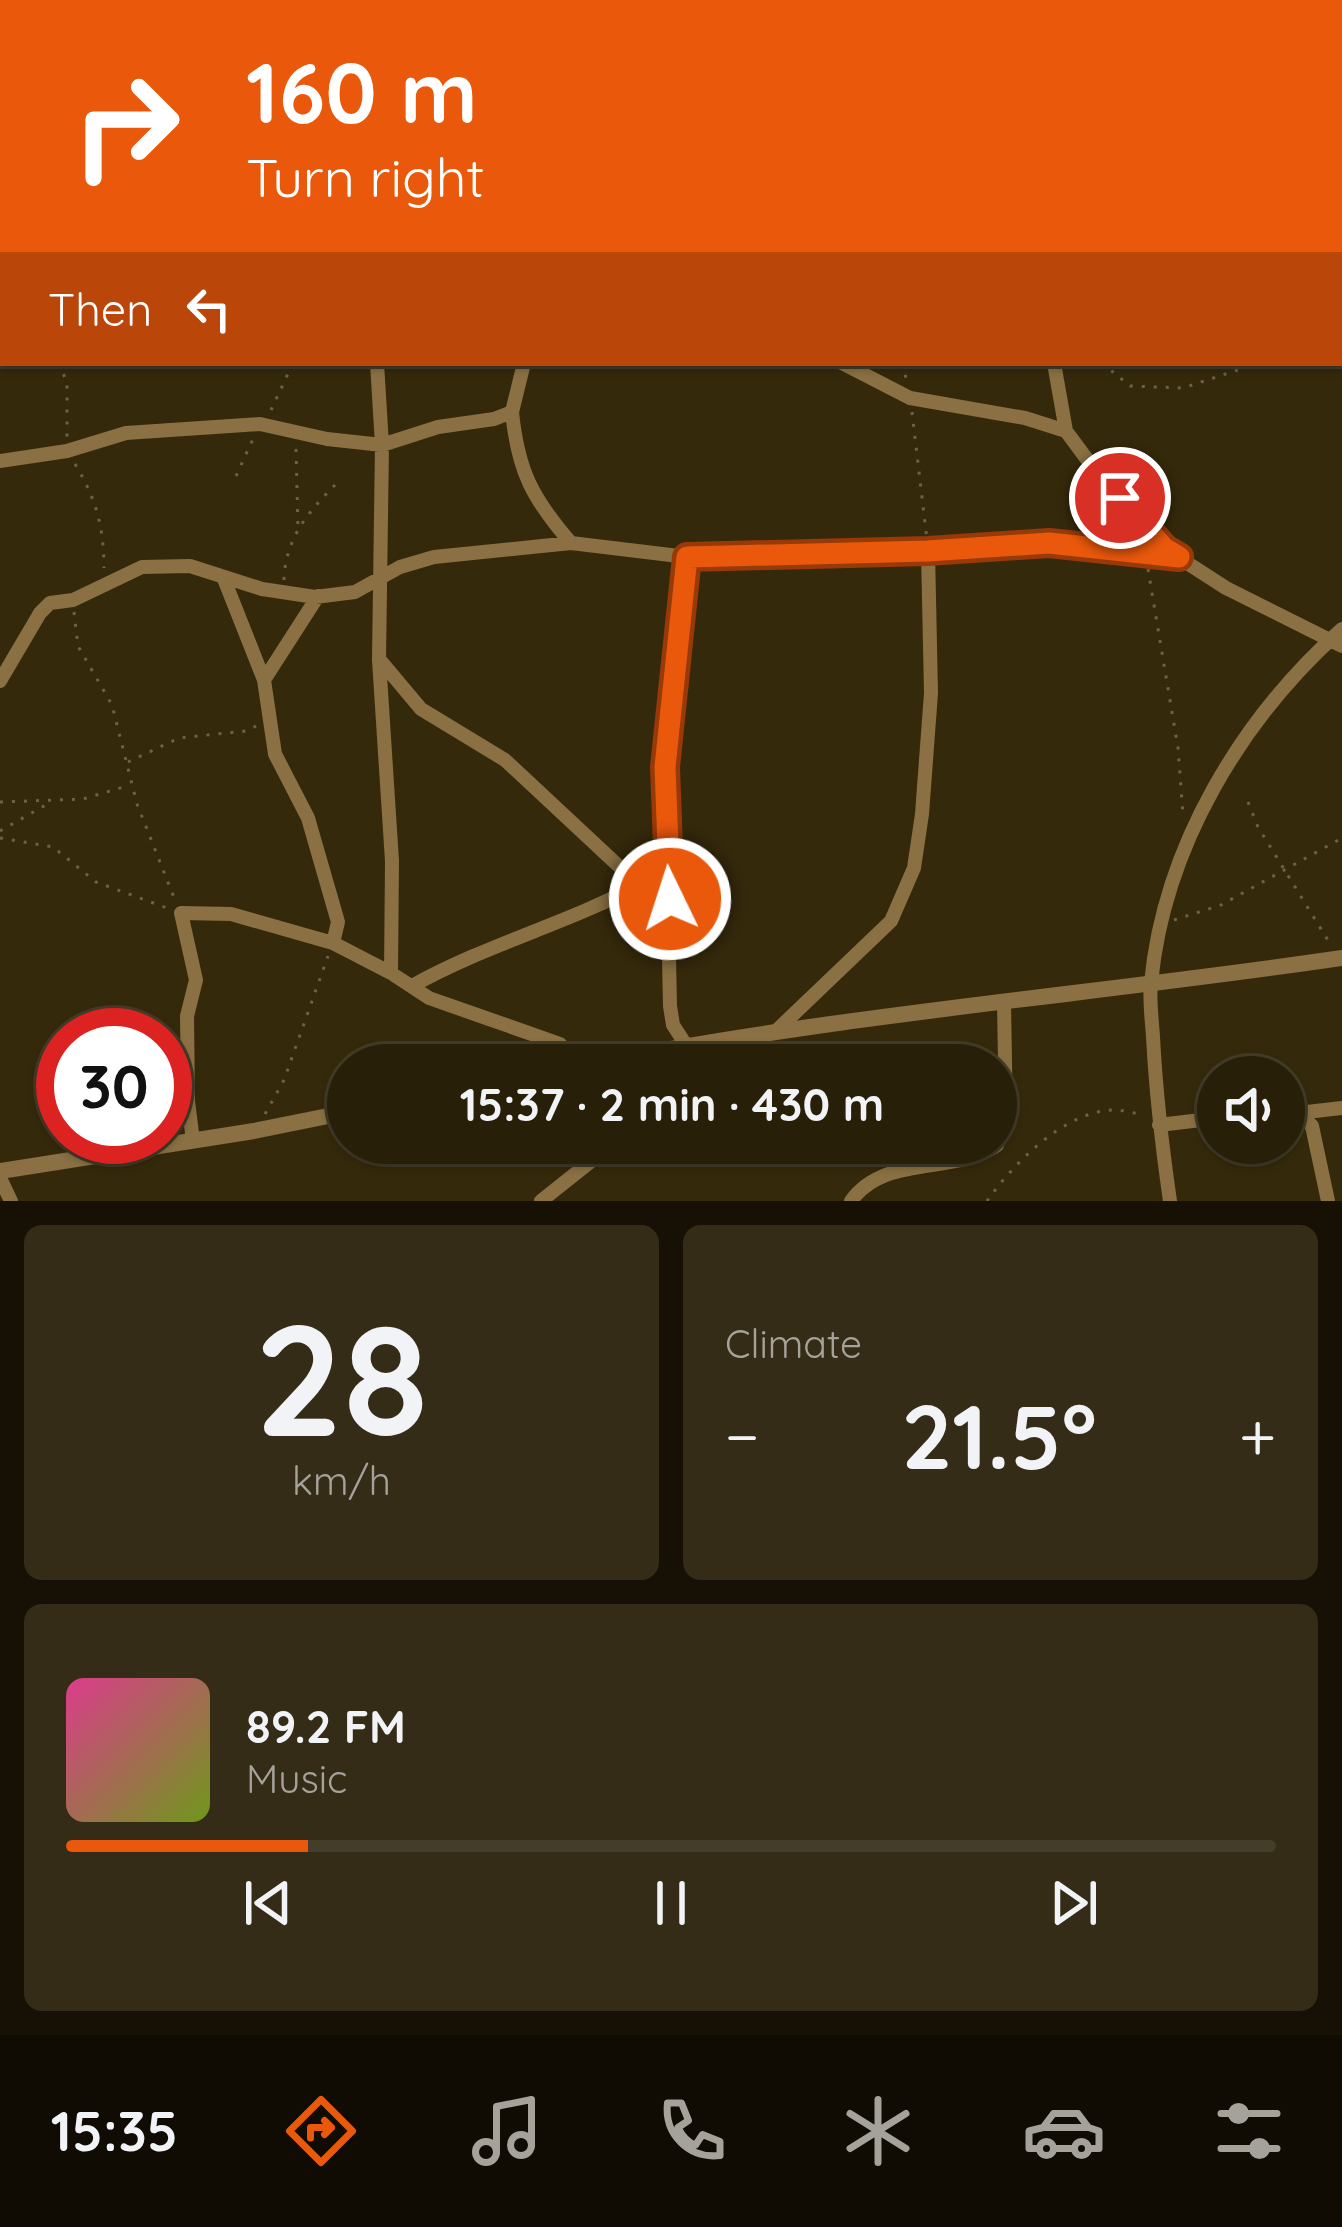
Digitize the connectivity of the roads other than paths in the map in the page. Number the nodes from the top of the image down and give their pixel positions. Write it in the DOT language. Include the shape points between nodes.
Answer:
graph roads {
  1 [pos="377,366"];
  2 [pos="523,366"];
  3 [pos="848,366"];
  4 [pos="1055,366"];
  5 [pos="512,412"];
  6 [pos="1066,431"];
  7 [pos="382,445"];
  8 [pos="0,460"];
  9 [pos="571,543"];
  10 [pos="928,551"];
  11 [pos="687,557"];
  12 [pos="1179,557"];
  13 [pos="380,578"];
  14 [pos="224,579"];
  15 [pos="318,596"];
  16 [pos="1342,628"];
  17 [pos="1335,644"];
  18 [pos="379,658"];
  19 [pos="264,680"];
  20 [pos="0,681"];
  21 [pos="669,881"];
  22 [pos="639,886"];
  23 [pos="333,943"];
  24 [pos="1341,958"];
  25 [pos="392,973"];
  26 [pos="1150,985"];
  27 [pos="412,986"];
  28 [pos="1004,1003"];
  29 [pos="773,1034"];
  30 [pos="560,1044"];
  31 [pos="685,1044"];
  32 [pos="694,1044"];
  33 [pos="1342,1108"];
  34 [pos="1305,1112"];
  35 [pos="327,1116"];
  36 [pos="1197,1121"];
  37 [pos="1305,1122"];
  38 [pos="1159,1126"];
  39 [pos="193,1141"];
  40 [pos="588,1164"];
  41 [pos="0,1175"];
  42 [pos="11,1201"];
  43 [pos="541,1201"];
  44 [pos="851,1201"];
  45 [pos="1170,1201"];
  46 [pos="1328,1201"];
  1 -- 7 [label="street"];
  2 -- 5 [label="street"];
  3 -- 6 [label="street" via="910,398"];
  4 -- 6 [label="street"];
  5 -- 7 [label="street"];
  5 -- 9 [label="street" via="528,485"];
  6 -- 12 [label="street"];
  7 -- 8 [label="street" via="260,424 126,434"];
  7 -- 13 [label="street"];
  9 -- 11 [label="street"];
  9 -- 13 [label="street" via="434,557"];
  10 -- 11 [label="street"];
  10 -- 12 [label="street" via="1049,543"];
  10 -- 29 [label="street" via="931,693 914,868 891,921"];
  11 -- 21 [label="street" via="665,767"];
  12 -- 17 [label="street"];
  13 -- 15 [label="street" via="355,592"];
  13 -- 18 [label="street"];
  14 -- 15 [label="street"];
  14 -- 19 [label="street"];
  14 -- 20 [label="street" via="176,564 142,567 50,603"];
  15 -- 19 [label="street"];
  16 -- 17 [label="street"];
  17 -- 26 [label="street" via="1280,692 1227,760 1186,849"];
  18 -- 22 [label="street" via="421,709 505,760"];
  18 -- 25 [label="street"];
  19 -- 23 [label="street" via="275,754 308,818 338,922"];
  21 -- 22 [label="street"];
  21 -- 31 [label="street" via="670,1006"];
  22 -- 27 [label="street"];
  23 -- 25 [label="street"];
  23 -- 39 [label="street" via="231,914 181,913 196,980 187,1016"];
  24 -- 26 [label="street"];
  25 -- 27 [label="street"];
  26 -- 28 [label="street"];
  26 -- 38 [label="street"];
  27 -- 30 [label="street"];
  28 -- 29 [label="street"];
  28 -- 44 [label="street" via="1006,1119 998,1145 876,1179"];
  29 -- 32 [label="street"];
  33 -- 34 [label="street"];
  35 -- 39 [label="street"];
  36 -- 38 [label="street"];
  37 -- 46 [label="street"];
  38 -- 45 [label="street"];
  39 -- 41 [label="street"];
  40 -- 43 [label="street"];
  41 -- 42 [label="street"];
}
